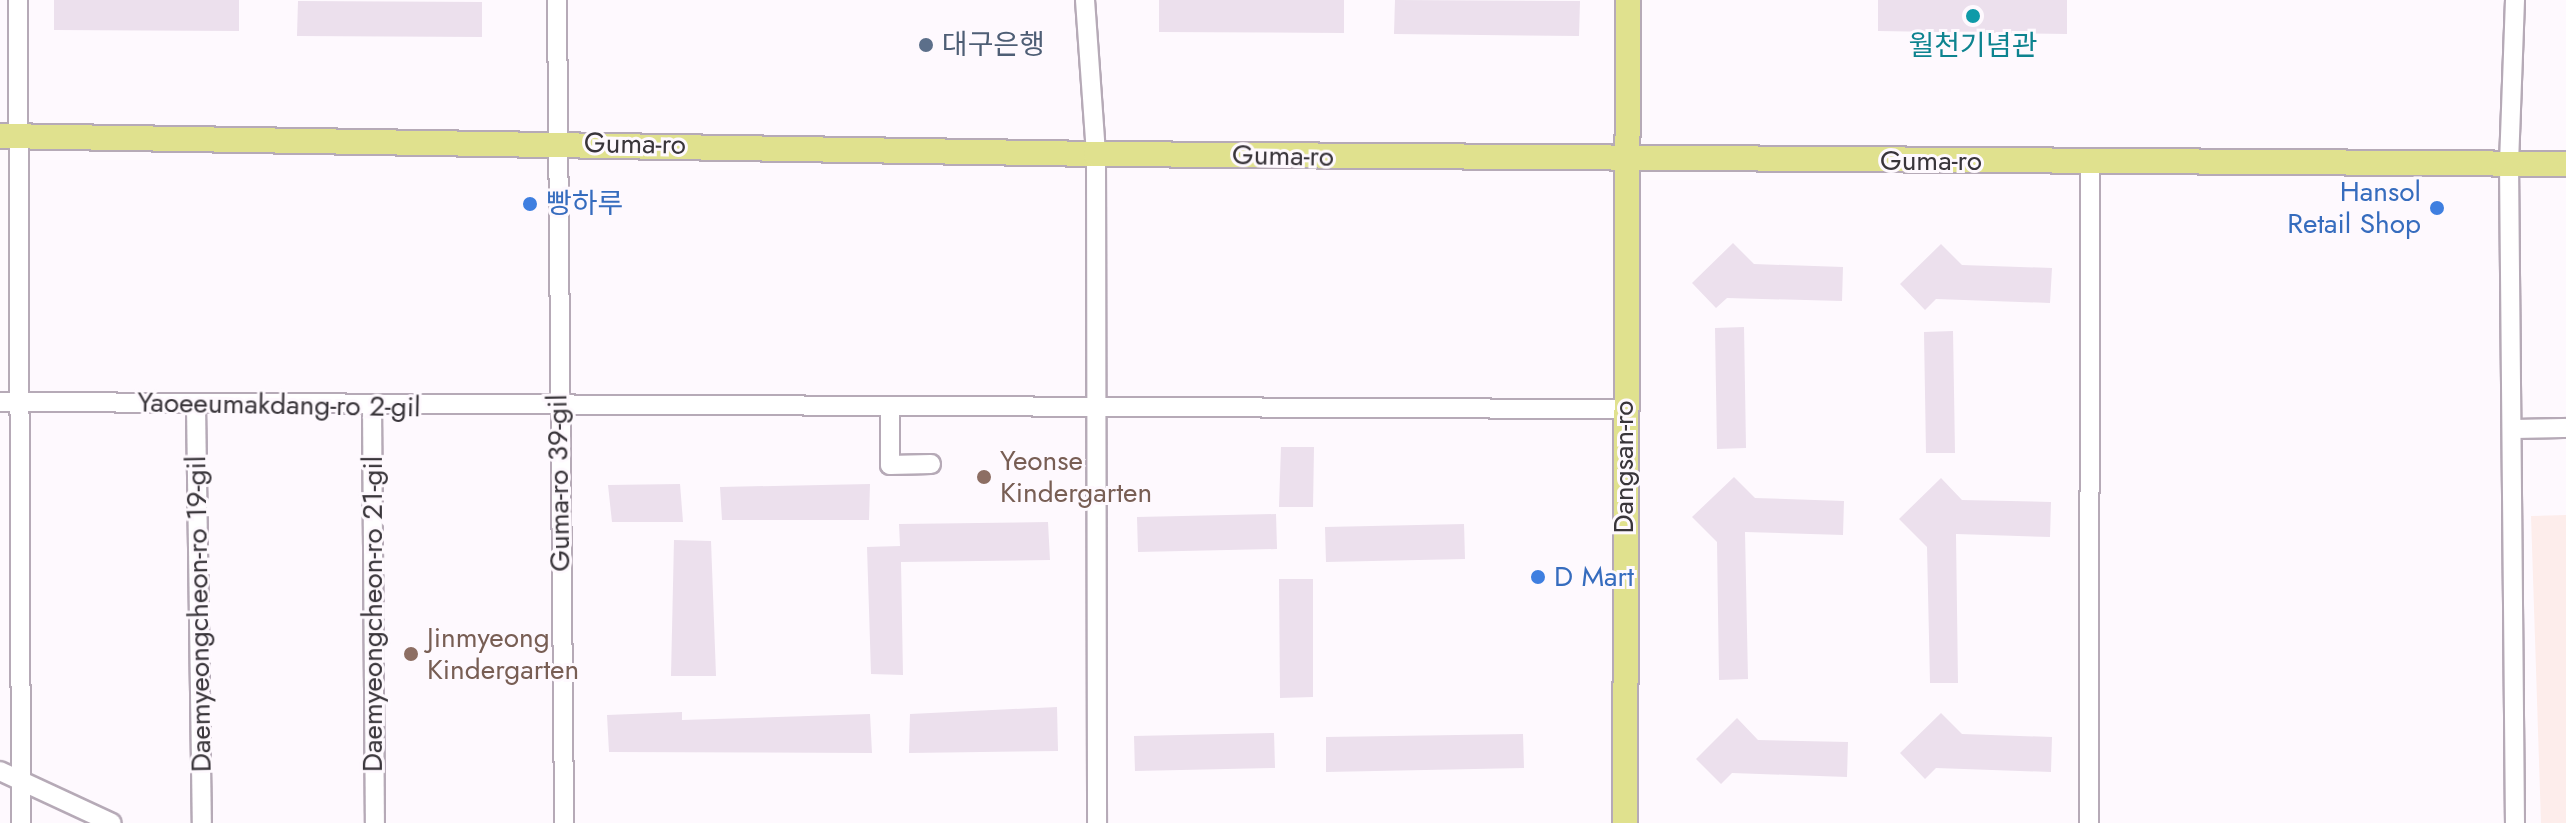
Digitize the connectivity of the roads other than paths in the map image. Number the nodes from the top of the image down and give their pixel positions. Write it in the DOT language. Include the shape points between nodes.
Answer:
graph roads {
  1 [pos="18,0"];
  2 [pos="557,0"];
  3 [pos="1085,0"];
  4 [pos="1628,0"];
  5 [pos="2515,0"];
  6 [pos="11,136"];
  7 [pos="555,142"];
  8 [pos="1096,154"];
  9 [pos="1627,159"];
  10 [pos="2090,161"];
  11 [pos="2509,163"];
  12 [pos="2566,164"];
  13 [pos="0,402"];
  14 [pos="21,402"];
  15 [pos="1096,404"];
  16 [pos="196,405"];
  17 [pos="372,405"];
  18 [pos="890,406"];
  19 [pos="558,408"];
  20 [pos="1624,409"];
  21 [pos="2566,428"];
  22 [pos="2512,429"];
  23 [pos="931,464"];
  24 [pos="0,771"];
  25 [pos="21,781"];
  26 [pos="21,823"];
  27 [pos="112,823"];
  28 [pos="202,823"];
  29 [pos="375,823"];
  30 [pos="564,823"];
  31 [pos="1097,823"];
  32 [pos="1625,823"];
  33 [pos="2089,823"];
  34 [pos="2515,823"];
  1 -- 6 [label="street"];
  2 -- 7 [label="street, Guma-ro 39-gil"];
  3 -- 8 [label="street"];
  4 -- 9 [label="main road, Dangsan-ro"];
  5 -- 11 [label="street"];
  6 -- 7 [label="main road, Guma-ro"];
  6 -- 14 [label="street"];
  7 -- 8 [label="main road, Guma-ro"];
  7 -- 19 [label="street, Guma-ro 39-gil"];
  8 -- 9 [label="main road, Guma-ro"];
  8 -- 15 [label="street"];
  9 -- 10 [label="main road, Guma-ro"];
  9 -- 20 [label="main road, Dangsan-ro"];
  10 -- 11 [label="main road, Guma-ro"];
  10 -- 33 [label="street"];
  11 -- 12 [label="main road, Guma-ro"];
  11 -- 22 [label="street"];
  13 -- 14 [label="street, Yaoeeumakdang-ro 2-gil"];
  14 -- 16 [label="street, Yaoeeumakdang-ro 2-gil"];
  14 -- 25 [label="street"];
  15 -- 18 [label="street, Yaoeeumakdang-ro 2-gil"];
  15 -- 20 [label="street, Yaoeeumakdang-ro 2-gil"];
  15 -- 31 [label="street"];
  16 -- 17 [label="street, Yaoeeumakdang-ro 2-gil"];
  16 -- 28 [label="street, Daemyeongcheon-ro 19-gil"];
  17 -- 19 [label="street, Yaoeeumakdang-ro 2-gil"];
  17 -- 29 [label="street, Daemyeongcheon-ro 21-gil"];
  18 -- 19 [label="street, Yaoeeumakdang-ro 2-gil"];
  18 -- 23 [label="street" via="890,465"];
  19 -- 30 [label="street, Guma-ro 39-gil"];
  20 -- 32 [label="main road, Dangsan-ro"];
  21 -- 22 [label="street"];
  22 -- 34 [label="street"];
  24 -- 25 [label="street"];
  25 -- 26 [label="street"];
  25 -- 27 [label="street"];
}
